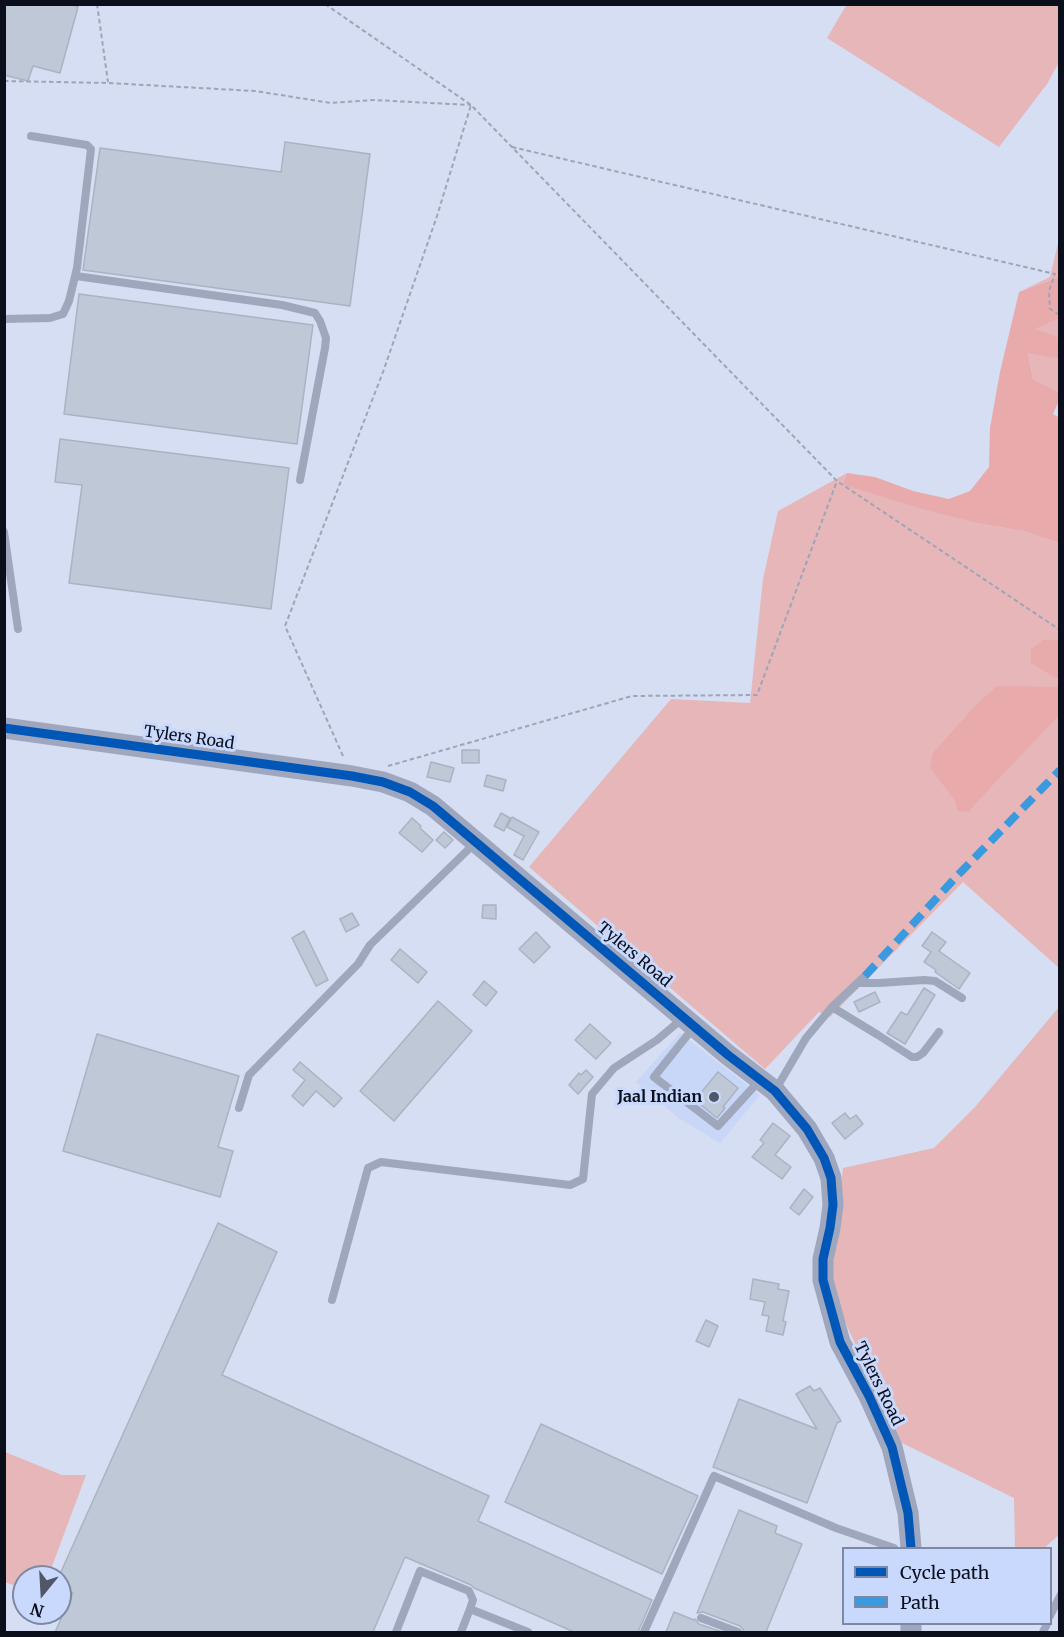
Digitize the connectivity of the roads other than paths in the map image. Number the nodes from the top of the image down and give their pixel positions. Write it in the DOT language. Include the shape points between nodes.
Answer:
graph roads {
  1 [pos="31,136"];
  2 [pos="76,276"];
  3 [pos="4,319"];
  4 [pos="300,480"];
  5 [pos="4,532"];
  6 [pos="18,629"];
  7 [pos="4,728"];
  8 [pos="476,842"];
  9 [pos="865,976"];
  10 [pos="858,983"];
  11 [pos="962,998"];
  12 [pos="832,1007"];
  13 [pos="690,1022"];
  14 [pos="939,1032"];
  15 [pos="767,1085"];
  16 [pos="239,1108"];
  17 [pos="332,1300"];
  18 [pos="891,1547"];
  19 [pos="911,1547"];
  20 [pos="1059,1596"];
  21 [pos="470,1609"];
  22 [pos="1052,1612"];
  23 [pos="701,1618"];
  24 [pos="396,1632"];
  25 [pos="461,1632"];
  26 [pos="528,1632"];
  27 [pos="644,1632"];
  28 [pos="738,1632"];
  1 -- 2 [label="lane" via="87,145 91,149"];
  2 -- 3 [label="lane" via="63,314"];
  2 -- 4 [label="lane" via="315,313 326,348"];
  5 -- 6 [label="lane"];
  7 -- 8 [label="street, Tylers Road" via="383,782 433,806"];
  8 -- 13 [label="street, Tylers Road"];
  8 -- 16 [label="lane" via="370,945 358,964 249,1075"];
  9 -- 10 [label="lane"];
  10 -- 11 [label="lane" via="935,981"];
  10 -- 12 [label="lane"];
  12 -- 14 [label="lane" via="912,1057 922,1053"];
  12 -- 15 [label="lane"];
  13 -- 15 [label="street, Tylers Road"];
  13 -- 15 [label="lane" via="654,1077 718,1126"];
  13 -- 17 [label="lane" via="614,1068 592,1094 583,1179 570,1185 381,1162 368,1168"];
  15 -- 19 [label="street, Tylers Road" via="807,1129 831,1178 833,1205 823,1280 840,1342 892,1447 908,1513"];
  18 -- 27 [label="lane" via="714,1476"];
  20 -- 22 [label="lane"];
  21 -- 24 [label="lane" via="469,1591 420,1571"];
  21 -- 25 [label="lane"];
  21 -- 26 [label="lane"];
  23 -- 28 [label="lane"];
}
